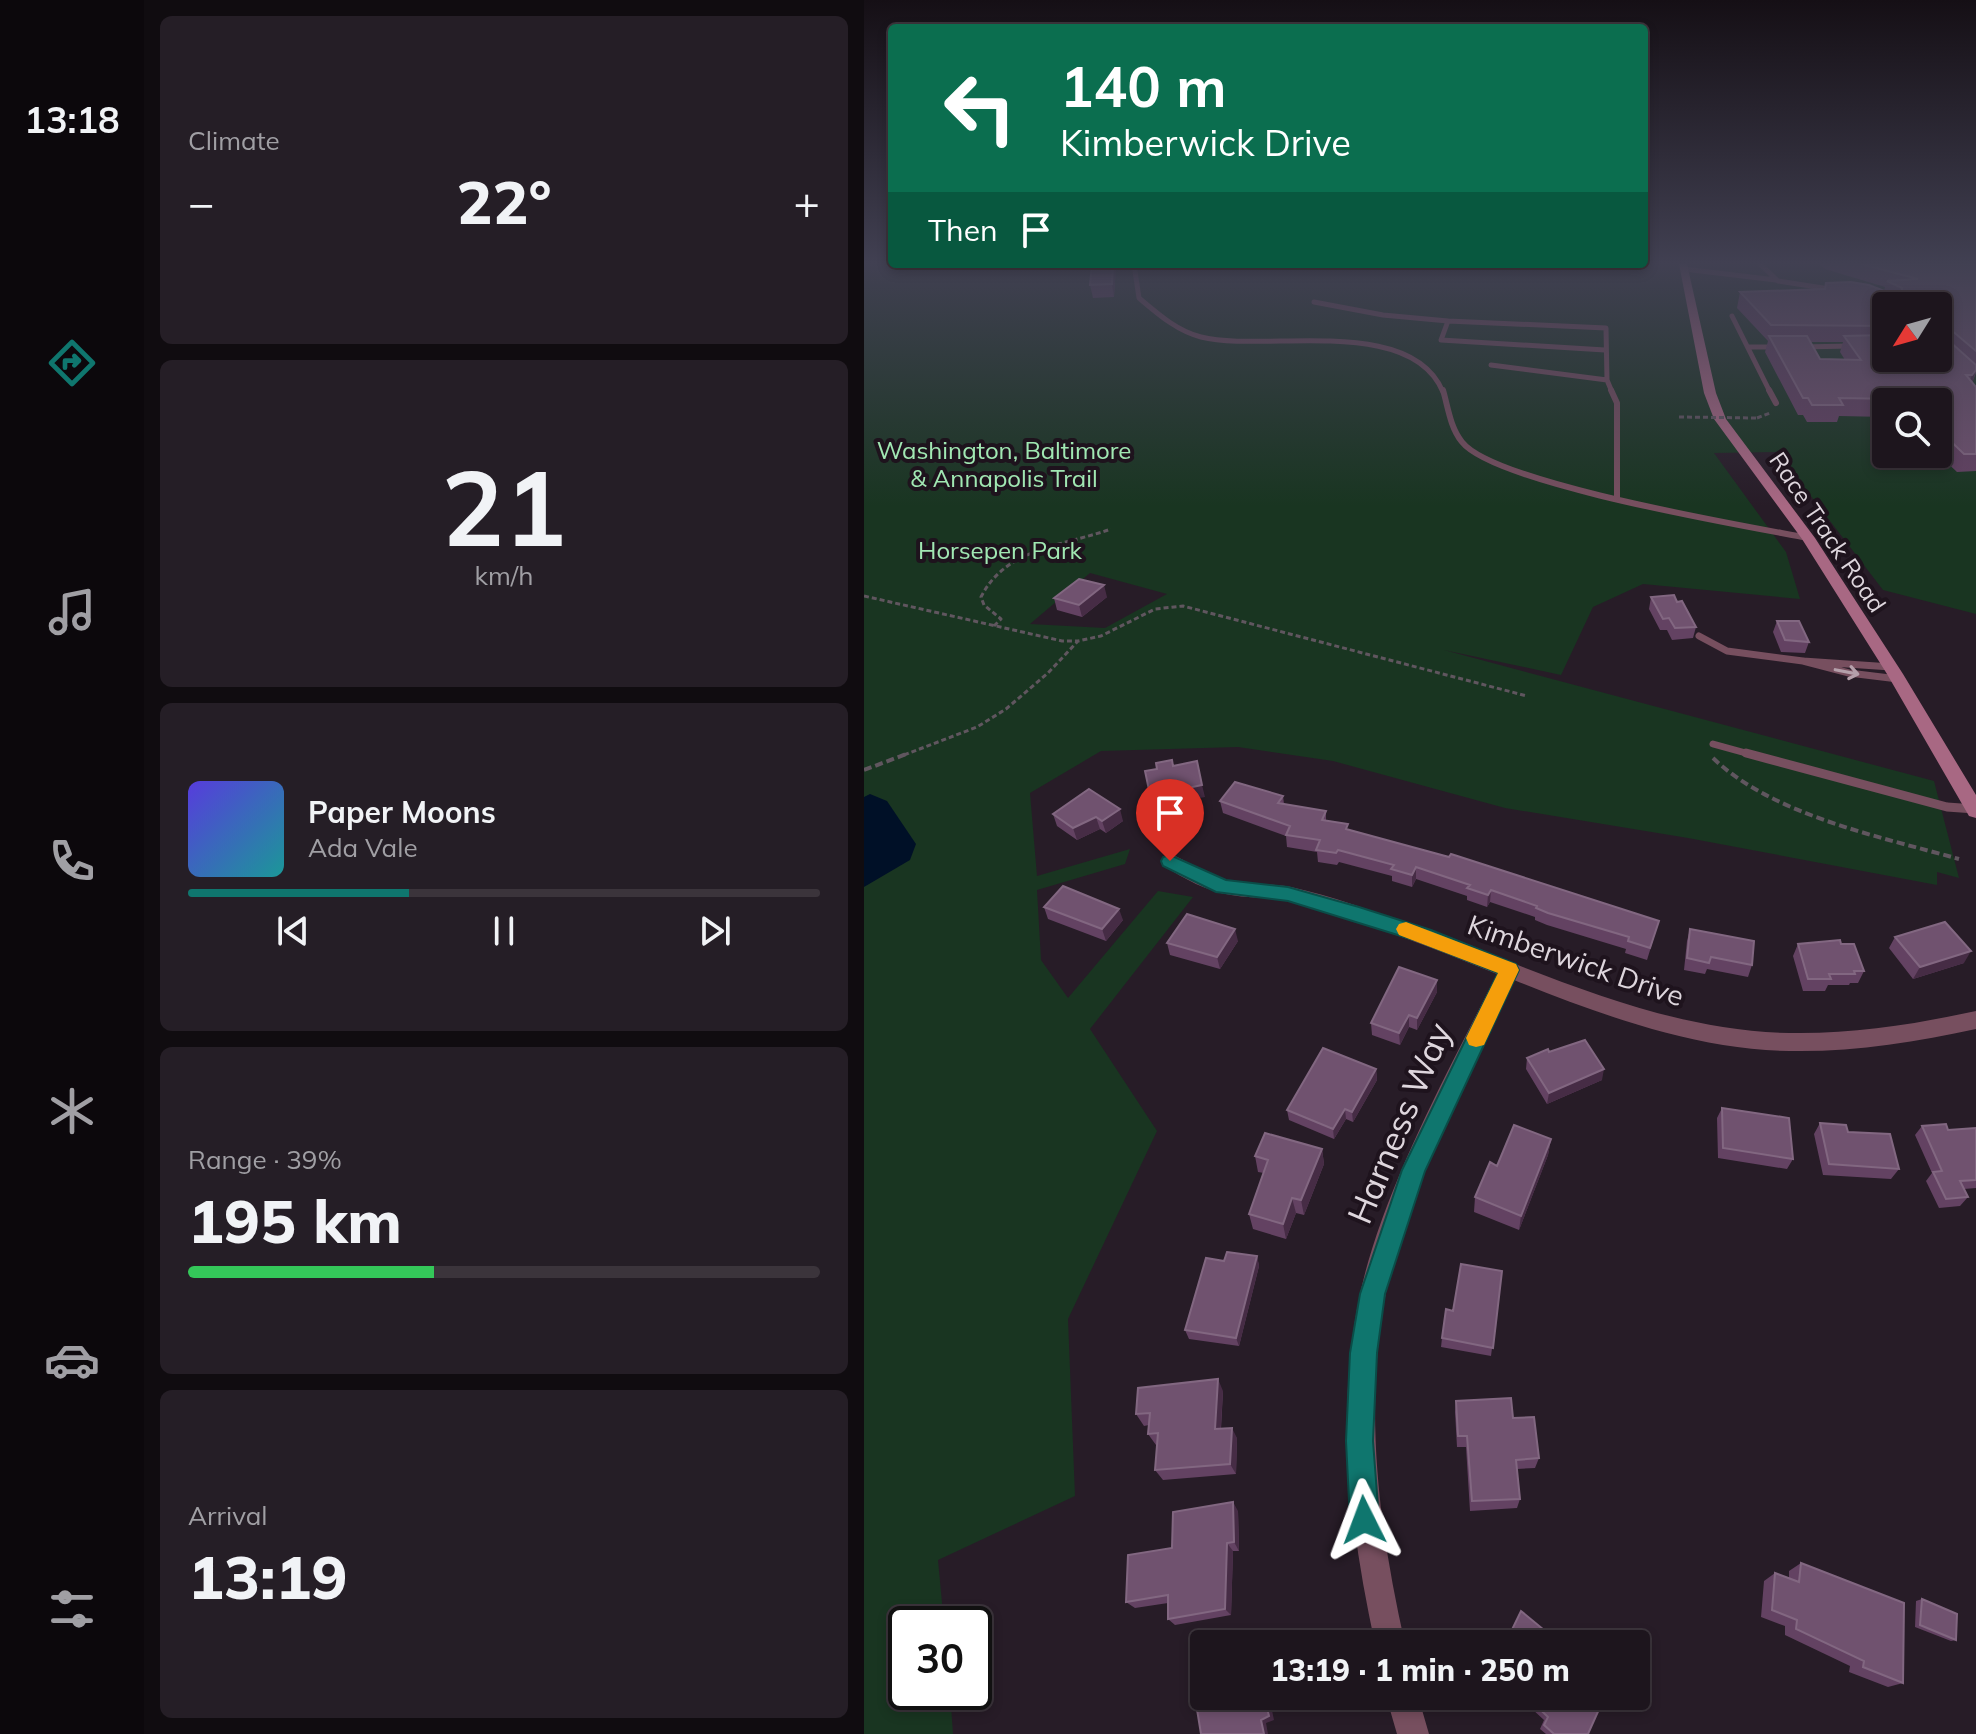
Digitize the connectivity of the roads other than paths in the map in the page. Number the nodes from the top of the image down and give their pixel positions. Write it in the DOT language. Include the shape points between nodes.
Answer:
graph roads {
  1 [pos="1349,345"];
  2 [pos="1522,345"];
  3 [pos="1605,345"];
  4 [pos="1701,345"];
  5 [pos="1855,346"];
  6 [pos="1748,347"];
  7 [pos="1605,350"];
  8 [pos="1491,365"];
  9 [pos="1607,380"];
  10 [pos="1776,403"];
  11 [pos="1617,499"];
  12 [pos="1808,538"];
  13 [pos="1699,636"];
  14 [pos="1803,661"];
  15 [pos="1894,673"];
  16 [pos="1713,744"];
  17 [pos="1976,810"];
  18 [pos="1170,861"];
  19 [pos="1509,970"];
  20 [pos="1976,1020"];
  21 [pos="1387,1630"];
  22 [pos="1406,1710"];
  23 [pos="1413,1734"];
  1 -- 11 [label="lane" via="1408,356 1438,376 1454,429 1472,451"];
  2 -- 7 [label="lane"];
  3 -- 7 [label="lane"];
  4 -- 12 [label="street, Race Track Road" via="1715,409"];
  5 -- 6 [label="lane"];
  6 -- 10 [label="lane"];
  7 -- 9 [label="lane"];
  8 -- 9 [label="lane"];
  9 -- 11 [label="lane" via="1617,403"];
  11 -- 12 [label="lane"];
  12 -- 15 [label="street, Race Track Road"];
  13 -- 14 [label="lane" via="1727,651"];
  14 -- 15 [label="lane"];
  14 -- 15 [label="lane, one-way" via="1849,673"];
  15 -- 17 [label="street, Race Track Road"];
  16 -- 17 [label="lane"];
  18 -- 19 [label="street, Kimberwick Drive" via="1223,887 1288,894 1330,906 1424,935"];
  19 -- 20 [label="street, Kimberwick Drive" via="1680,1027 1765,1041 1912,1035"];
  19 -- 21 [label="street, Harness Way" via="1414,1170 1373,1294 1363,1353 1359,1441 1364,1520"];
  22 -- 23 [label="street"];
}
